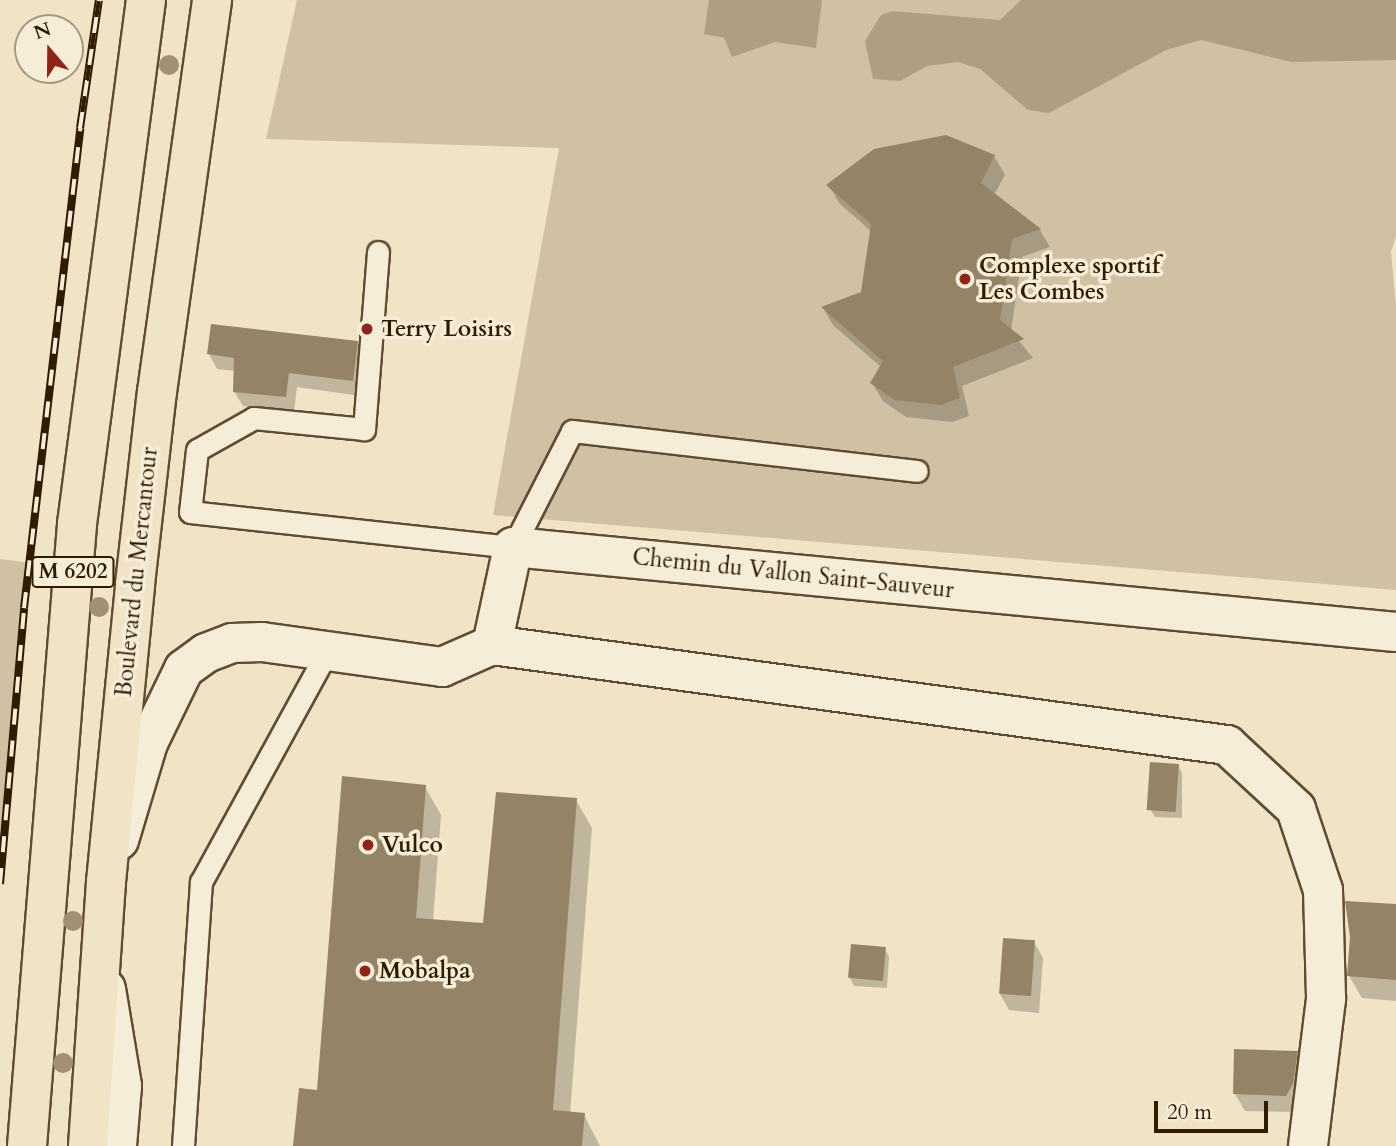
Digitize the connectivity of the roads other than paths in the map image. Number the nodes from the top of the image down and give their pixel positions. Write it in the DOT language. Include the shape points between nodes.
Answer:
graph roads {
  1 [pos="146,0"];
  2 [pos="212,0"];
  3 [pos="379,252"];
  4 [pos="917,471"];
  5 [pos="513,547"];
  6 [pos="1396,632"];
  7 [pos="492,645"];
  8 [pos="326,654"];
  9 [pos="106,882"];
  10 [pos="101,958"];
  11 [pos="27,1146"];
  12 [pos="88,1146"];
  13 [pos="117,1146"];
  14 [pos="183,1146"];
  15 [pos="1308,1146"];
  1 -- 11 [label="main road, M 6202" via="77,524"];
  2 -- 9 [label="main road, Boulevard du Mercantour / M 6202" via="156,392"];
  3 -- 5 [label="lane, Chemin du Vallon Saint-Sauveur" via="364,429 254,418 197,450 190,512"];
  4 -- 5 [label="lane" via="572,431"];
  5 -- 6 [label="street, Chemin du Vallon Saint-Sauveur"];
  5 -- 7 [label="street"];
  7 -- 8 [label="street" via="442,667"];
  7 -- 15 [label="street" via="1227,745 1296,808 1323,890 1326,999"];
  8 -- 9 [label="street" via="262,642 232,643 206,653 184,669 148,743"];
  8 -- 14 [label="lane" via="201,881"];
  9 -- 10 [label="main road, Boulevard du Mercantour / M 6202"];
  10 -- 12 [label="main road, Boulevard du Mercantour / M 6202"];
  10 -- 13 [label="street" via="122,1086"];
}
